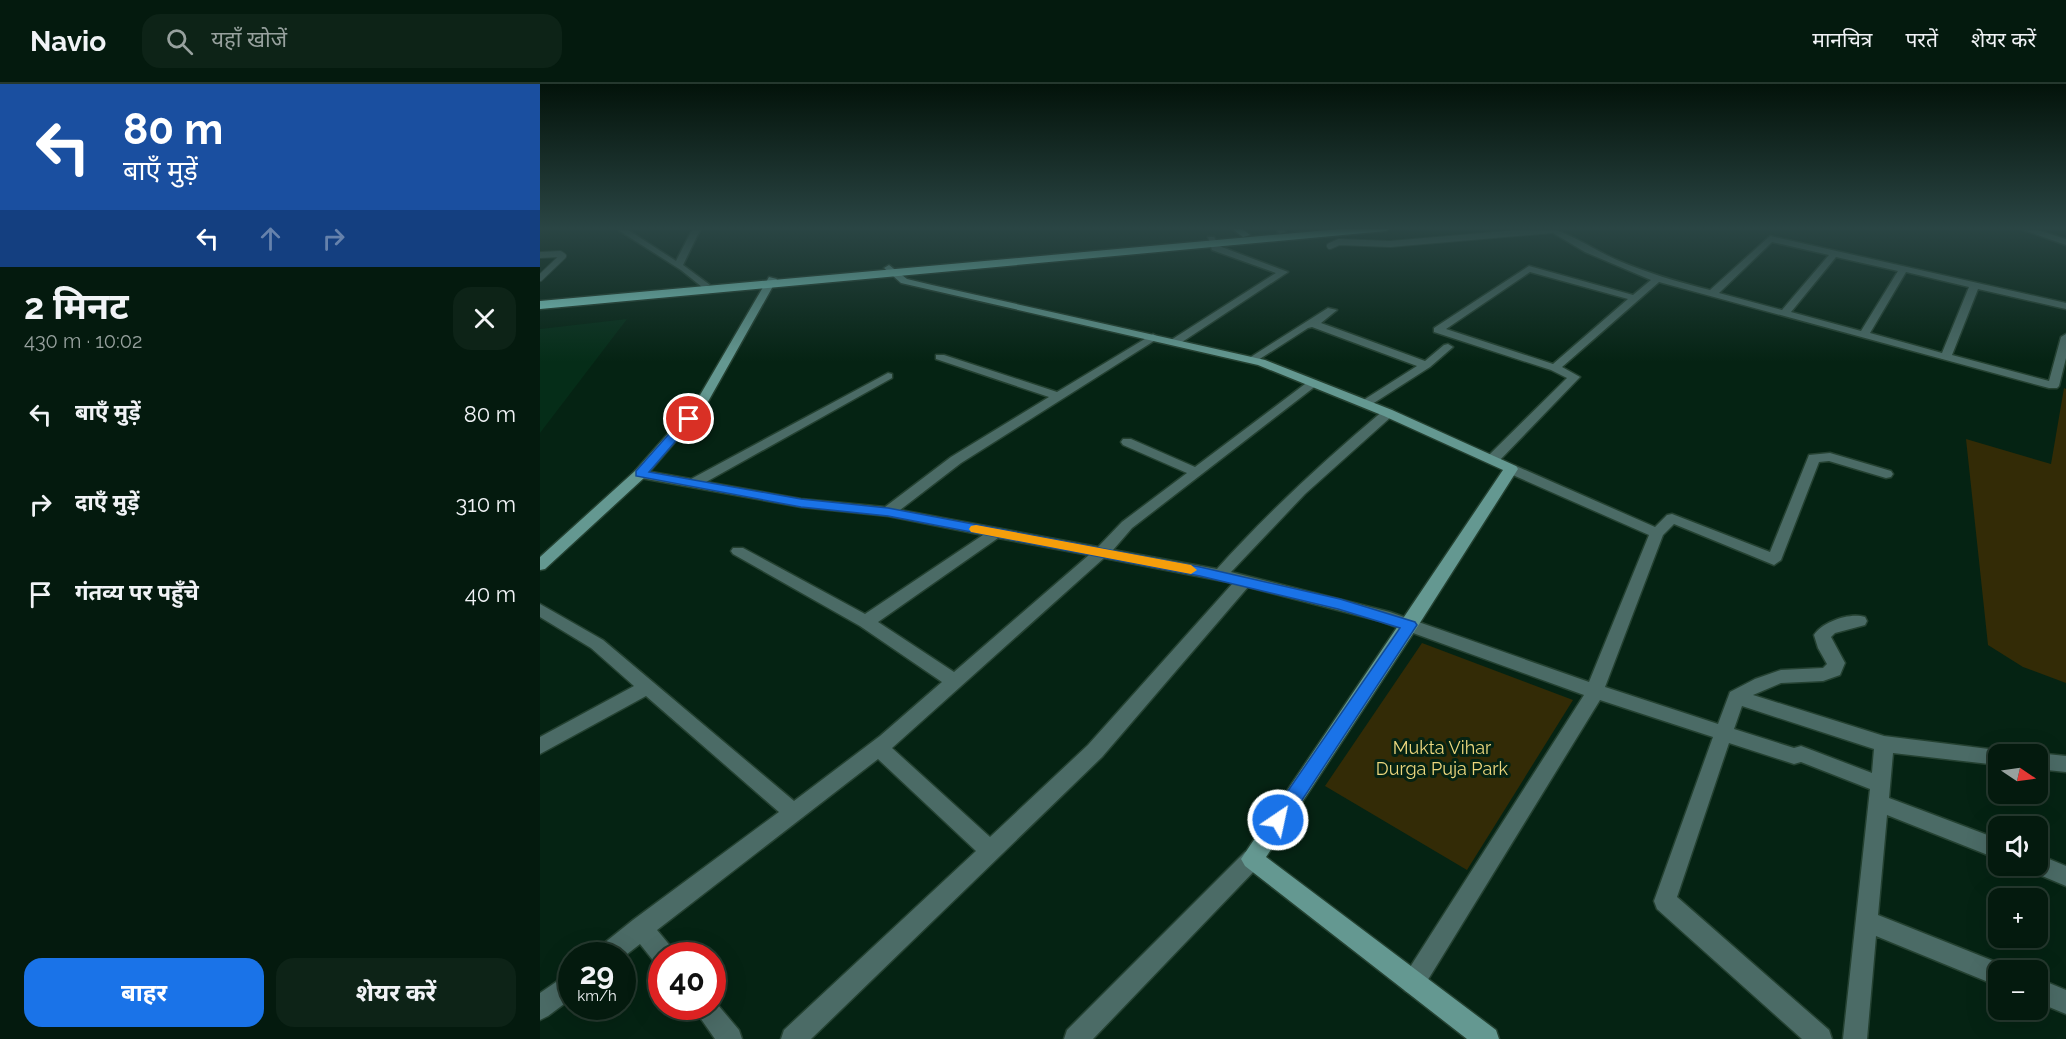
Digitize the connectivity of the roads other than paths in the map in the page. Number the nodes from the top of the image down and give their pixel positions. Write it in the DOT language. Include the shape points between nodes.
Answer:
graph roads {
  1 [pos="690,273"];
  2 [pos="873,273"];
  3 [pos="892,273"];
  4 [pos="1281,273"];
  5 [pos="1524,273"];
  6 [pos="1542,273"];
  7 [pos="1640,273"];
  8 [pos="1735,273"];
  9 [pos="1819,273"];
  10 [pos="1901,273"];
  11 [pos="1919,273"];
  12 [pos="1657,279"];
  13 [pos="770,282"];
  14 [pos="705,285"];
  15 [pos="1974,285"];
  16 [pos="1711,295"];
  17 [pos="1634,298"];
  18 [pos="540,299"];
  19 [pos="540,305"];
  20 [pos="2066,306"];
  21 [pos="1332,310"];
  22 [pos="1784,314"];
  23 [pos="1313,324"];
  24 [pos="1864,335"];
  25 [pos="1153,337"];
  26 [pos="2066,337"];
  27 [pos="1175,342"];
  28 [pos="1448,347"];
  29 [pos="940,357"];
  30 [pos="1946,357"];
  31 [pos="1251,360"];
  32 [pos="1426,364"];
  33 [pos="1555,368"];
  34 [pos="888,376"];
  35 [pos="1313,383"];
  36 [pos="1058,396"];
  37 [pos="1366,404"];
  38 [pos="1388,412"];
  39 [pos="1127,442"];
  40 [pos="1493,459"];
  41 [pos="1511,469"];
  42 [pos="1196,472"];
  43 [pos="640,474"];
  44 [pos="1886,474"];
  45 [pos="692,484"];
  46 [pos="888,512"];
  47 [pos="995,533"];
  48 [pos="1657,533"];
  49 [pos="738,551"];
  50 [pos="1102,552"];
  51 [pos="540,565"];
  52 [pos="1220,575"];
  53 [pos="1244,581"];
  54 [pos="540,610"];
  55 [pos="1859,621"];
  56 [pos="866,622"];
  57 [pos="1410,625"];
  58 [pos="954,681"];
  59 [pos="648,687"];
  60 [pos="1594,691"];
  61 [pos="1736,697"];
  62 [pos="1722,733"];
  63 [pos="1884,744"];
  64 [pos="540,746"];
  65 [pos="878,747"];
  66 [pos="1988,756"];
  67 [pos="2048,762"];
  68 [pos="2066,764"];
  69 [pos="1878,793"];
  70 [pos="794,813"];
  71 [pos="1988,844"];
  72 [pos="990,851"];
  73 [pos="1252,859"];
  74 [pos="2048,869"];
  75 [pos="2066,876"];
  76 [pos="1866,921"];
  77 [pos="641,928"];
  78 [pos="624,942"];
  79 [pos="652,942"];
  80 [pos="1988,970"];
  81 [pos="1413,983"];
  82 [pos="558,994"];
  83 [pos="2048,995"];
  84 [pos="2066,1002"];
  85 [pos="540,1008"];
  86 [pos="715,1020"];
  87 [pos="730,1039"];
  88 [pos="793,1039"];
  89 [pos="1076,1039"];
  90 [pos="1487,1039"];
  91 [pos="1820,1039"];
  92 [pos="1855,1039"];
  1 -- 14 [label="street"];
  2 -- 13 [label="highway"];
  3 -- 25 [label="street" via="904,281 931,288"];
  4 -- 27 [label="street"];
  5 -- 33 [label="street" via="1438,330"];
  6 -- 17 [label="street"];
  7 -- 12 [label="street"];
  8 -- 16 [label="street"];
  9 -- 22 [label="street"];
  10 -- 24 [label="street"];
  11 -- 15 [label="street"];
  12 -- 16 [label="street"];
  12 -- 17 [label="street"];
  13 -- 14 [label="highway"];
  13 -- 19 [label="highway"];
  13 -- 43 [label="street" via="702,404"];
  14 -- 18 [label="highway"];
  15 -- 20 [label="street"];
  15 -- 30 [label="street"];
  16 -- 22 [label="street"];
  17 -- 33 [label="street"];
  21 -- 23 [label="street"];
  22 -- 24 [label="street"];
  23 -- 31 [label="street" via="1305,325"];
  23 -- 32 [label="street"];
  24 -- 30 [label="street"];
  25 -- 27 [label="street"];
  25 -- 36 [label="street"];
  26 -- 30 [label="street" via="2053,386"];
  27 -- 31 [label="street"];
  28 -- 32 [label="street"];
  29 -- 36 [label="street"];
  31 -- 35 [label="street"];
  32 -- 37 [label="street"];
  33 -- 40 [label="street" via="1574,377"];
  34 -- 45 [label="street"];
  35 -- 37 [label="street"];
  35 -- 42 [label="street"];
  36 -- 46 [label="street" via="956,460"];
  37 -- 38 [label="street"];
  38 -- 40 [label="street"];
  38 -- 52 [label="street" via="1303,486"];
  39 -- 42 [label="street"];
  40 -- 41 [label="street"];
  41 -- 48 [label="street"];
  41 -- 57 [label="street"];
  42 -- 50 [label="street" via="1127,525"];
  43 -- 45 [label="street"];
  43 -- 51 [label="street"];
  44 -- 48 [label="street" via="1830,457 1814,458 1774,560 1672,518"];
  45 -- 46 [label="street" via="801,503"];
  46 -- 47 [label="street"];
  47 -- 50 [label="street"];
  47 -- 56 [label="street"];
  48 -- 60 [label="street"];
  49 -- 56 [label="street"];
  50 -- 52 [label="street"];
  50 -- 58 [label="street"];
  52 -- 53 [label="street"];
  53 -- 57 [label="street"];
  53 -- 72 [label="street" via="1095,750"];
  54 -- 59 [label="street" via="597,644"];
  55 -- 61 [label="street" via="1830,628 1822,635 1836,663 1829,674 1777,677"];
  56 -- 58 [label="street"];
  57 -- 60 [label="street"];
  57 -- 73 [label="street"];
  58 -- 65 [label="street"];
  59 -- 64 [label="street"];
  59 -- 70 [label="street"];
  60 -- 62 [label="street"];
  60 -- 81 [label="street" via="1583,715"];
  61 -- 62 [label="street"];
  61 -- 63 [label="street"];
  62 -- 69 [label="street" via="1794,756 1801,754"];
  62 -- 91 [label="street" via="1665,901"];
  63 -- 66 [label="street"];
  63 -- 69 [label="street"];
  65 -- 70 [label="street"];
  65 -- 72 [label="street"];
  67 -- 68 [label="street"];
  69 -- 71 [label="street"];
  69 -- 76 [label="street"];
  70 -- 77 [label="street"];
  72 -- 88 [label="street"];
  73 -- 81 [label="street"];
  73 -- 89 [label="street"];
  74 -- 75 [label="street"];
  76 -- 80 [label="street"];
  76 -- 92 [label="street"];
  77 -- 78 [label="street"];
  77 -- 79 [label="street"];
  81 -- 90 [label="street"];
  82 -- 85 [label="street"];
  83 -- 84 [label="street"];
  86 -- 87 [label="street"];
}
